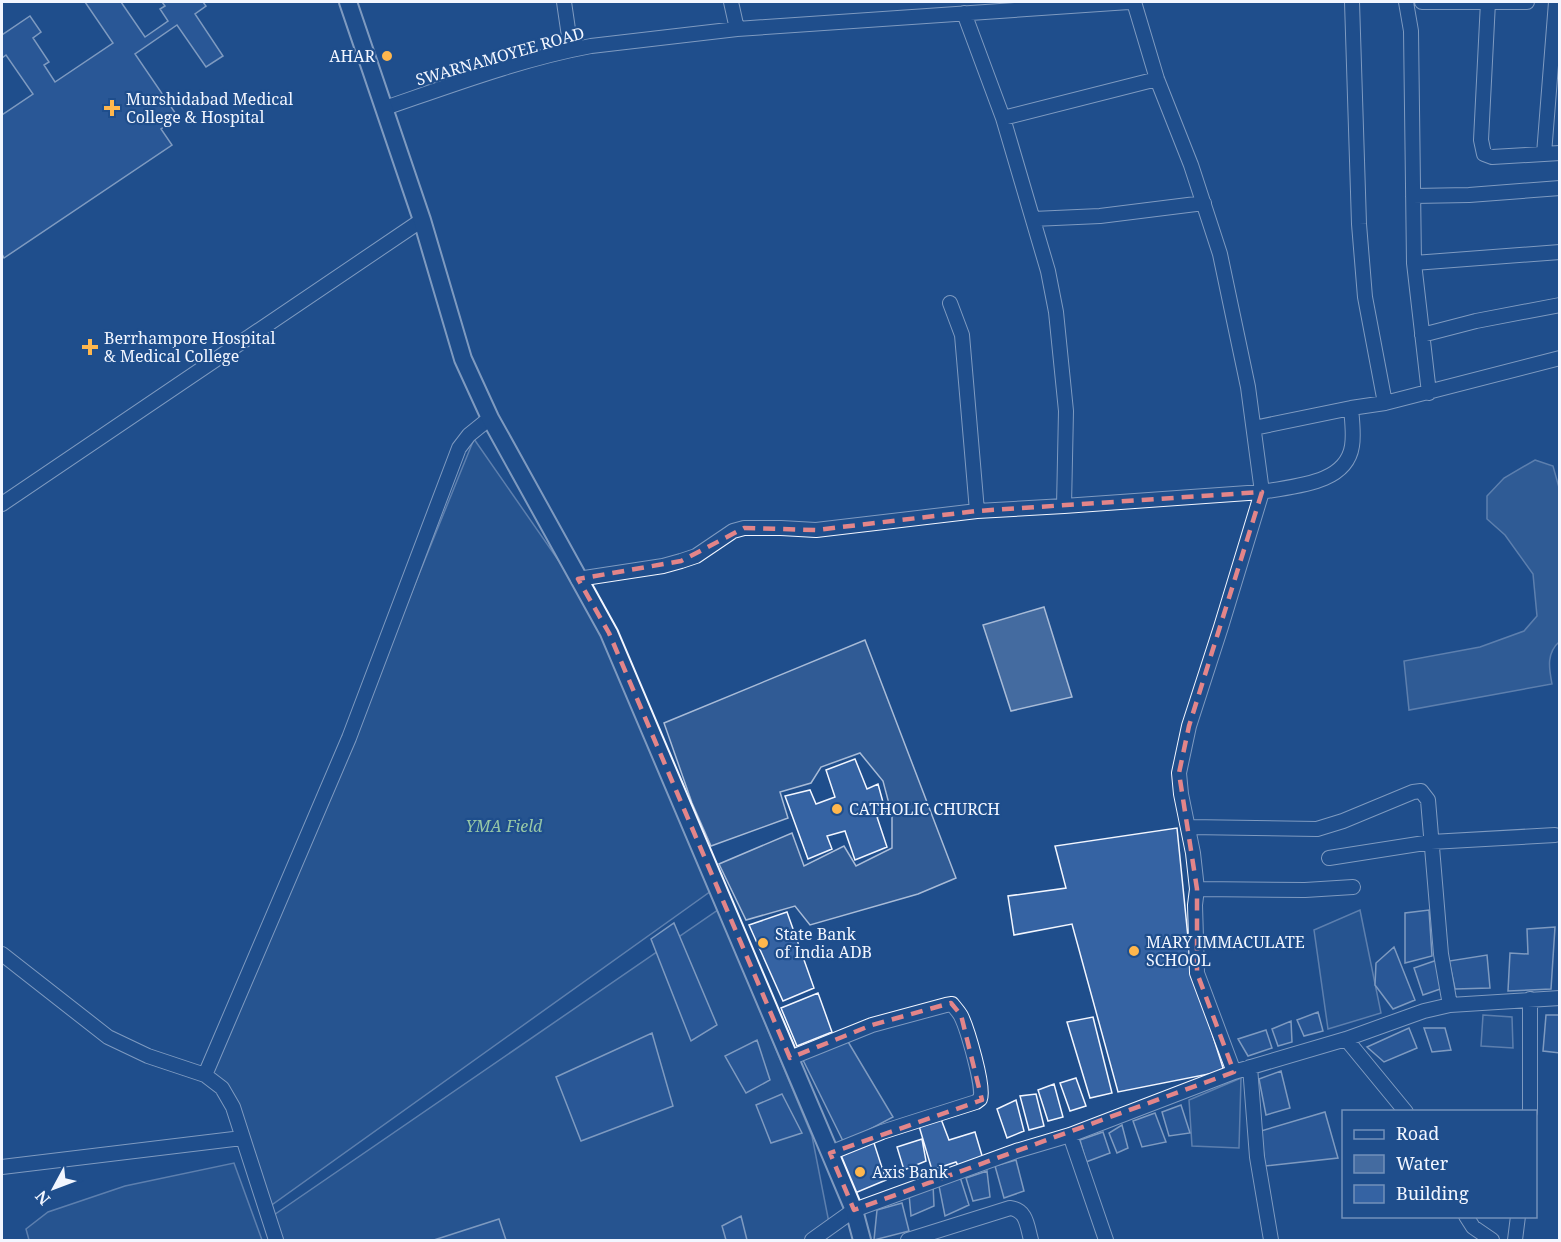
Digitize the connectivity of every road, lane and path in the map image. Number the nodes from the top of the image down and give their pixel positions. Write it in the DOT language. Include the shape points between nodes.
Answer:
graph roads {
  1 [pos="348,2"];
  2 [pos="564,2"];
  3 [pos="731,2"];
  4 [pos="1129,2"];
  5 [pos="1134,2"];
  6 [pos="1352,2"];
  7 [pos="1406,2"];
  8 [pos="1422,2"];
  9 [pos="1488,2"];
  10 [pos="1527,2"];
  11 [pos="1556,2"];
  12 [pos="920,8"];
  13 [pos="964,13"];
  14 [pos="737,29"];
  15 [pos="571,50"];
  16 [pos="1157,79"];
  17 [pos="385,108"];
  18 [pos="1003,118"];
  19 [pos="1560,153"];
  20 [pos="1544,154"];
  21 [pos="1560,188"];
  22 [pos="1413,195"];
  23 [pos="1204,203"];
  24 [pos="1033,219"];
  25 [pos="422,220"];
  26 [pos="1560,252"];
  27 [pos="1414,263"];
  28 [pos="951,303"];
  29 [pos="1560,305"];
  30 [pos="1422,335"];
  31 [pos="1560,358"];
  32 [pos="1429,393"];
  33 [pos="1385,403"];
  34 [pos="1351,408"];
  35 [pos="490,418"];
  36 [pos="1254,428"];
  37 [pos="1262,492"];
  38 [pos="2,504"];
  39 [pos="1064,506"];
  40 [pos="978,510"];
  41 [pos="578,579"];
  42 [pos="1189,826"];
  43 [pos="1556,835"];
  44 [pos="1431,842"];
  45 [pos="1329,858"];
  46 [pos="1353,887"];
  47 [pos="1197,889"];
  48 [pos="2,954"];
  49 [pos="1560,998"];
  50 [pos="1530,999"];
  51 [pos="1449,1005"];
  52 [pos="1346,1039"];
  53 [pos="790,1058"];
  54 [pos="1250,1067"];
  55 [pos="1234,1072"];
  56 [pos="205,1075"];
  57 [pos="1404,1110"];
  58 [pos="1530,1110"];
  59 [pos="1070,1135"];
  60 [pos="242,1138"];
  61 [pos="830,1154"];
  62 [pos="2,1167"];
  63 [pos="854,1210"];
  64 [pos="1467,1218"];
  65 [pos="1518,1218"];
  66 [pos="860,1238"];
  67 [pos="276,1240"];
  68 [pos="812,1240"];
  69 [pos="908,1240"];
  70 [pos="1031,1240"];
  71 [pos="1106,1240"];
  72 [pos="1271,1240"];
  73 [pos="1492,1240"];
  74 [pos="1515,1240"];
  1 -- 17 [label="street"];
  2 -- 15 [label="street"];
  3 -- 14 [label="street"];
  4 -- 13 [label="street, SWARNAMOYEE ROAD"];
  5 -- 16 [label="street"];
  6 -- 33 [label="street" via="1365,297"];
  7 -- 22 [label="street" via="1411,31"];
  8 -- 9 [label="street"];
  9 -- 10 [label="street"];
  9 -- 20 [label="street" via="1481,148 1492,157"];
  11 -- 20 [label="street"];
  12 -- 13 [label="street, SWARNAMOYEE ROAD"];
  12 -- 14 [label="street, SWARNAMOYEE ROAD"];
  13 -- 18 [label="street"];
  14 -- 15 [label="street, SWARNAMOYEE ROAD"];
  15 -- 17 [label="street, SWARNAMOYEE ROAD" via="461,81"];
  16 -- 18 [label="street"];
  16 -- 23 [label="street"];
  17 -- 25 [label="street"];
  18 -- 24 [label="street"];
  19 -- 20 [label="street"];
  21 -- 22 [label="street"];
  22 -- 27 [label="street"];
  23 -- 24 [label="street" via="1100,216"];
  23 -- 36 [label="street" via="1220,254"];
  24 -- 39 [label="street" via="1056,312 1066,411"];
  25 -- 35 [label="street" via="464,359"];
  25 -- 38 [label="street"];
  26 -- 27 [label="street"];
  27 -- 30 [label="street"];
  28 -- 40 [label="street" via="962,335"];
  29 -- 30 [label="street"];
  30 -- 32 [label="street"];
  31 -- 32 [label="street"];
  32 -- 33 [label="street"];
  33 -- 34 [label="street"];
  34 -- 36 [label="street"];
  34 -- 37 [label="street" via="1352,445 1341,468 1312,482"];
  35 -- 41 [label="street"];
  35 -- 56 [label="street" via="459,448 349,738"];
  36 -- 37 [label="street"];
  37 -- 39 [label="street"];
  37 -- 42 [label="street" via="1182,756 1181,794"];
  39 -- 40 [label="street"];
  40 -- 41 [label="street" via="816,530 744,528 681,561"];
  41 -- 53 [label="street" via="609,633"];
  42 -- 44 [label="street" via="1317,829 1421,790 1428,800"];
  42 -- 47 [label="street"];
  43 -- 44 [label="street"];
  44 -- 45 [label="street"];
  44 -- 51 [label="street"];
  46 -- 47 [label="street"];
  47 -- 55 [label="street" via="1197,974"];
  48 -- 56 [label="street" via="108,1037 148,1056"];
  49 -- 50 [label="street"];
  50 -- 51 [label="street"];
  50 -- 58 [label="street"];
  51 -- 52 [label="street"];
  52 -- 54 [label="street"];
  52 -- 57 [label="street"];
  53 -- 61 [label="street"];
  53 -- 61 [label="street" via="872,1025 946,1005 952,1004 960,1015 973,1055 980,1099"];
  54 -- 55 [label="street"];
  54 -- 72 [label="street" via="1257,1157"];
  55 -- 59 [label="street"];
  56 -- 60 [label="street" via="228,1096"];
  59 -- 63 [label="street"];
  59 -- 71 [label="street"];
  60 -- 62 [label="street"];
  60 -- 67 [label="street"];
  61 -- 63 [label="street"];
  63 -- 66 [label="street"];
  63 -- 68 [label="street"];
  64 -- 73 [label="street"];
  65 -- 74 [label="street"];
  69 -- 70 [label="street" via="1010,1208 1023,1214"];
}
